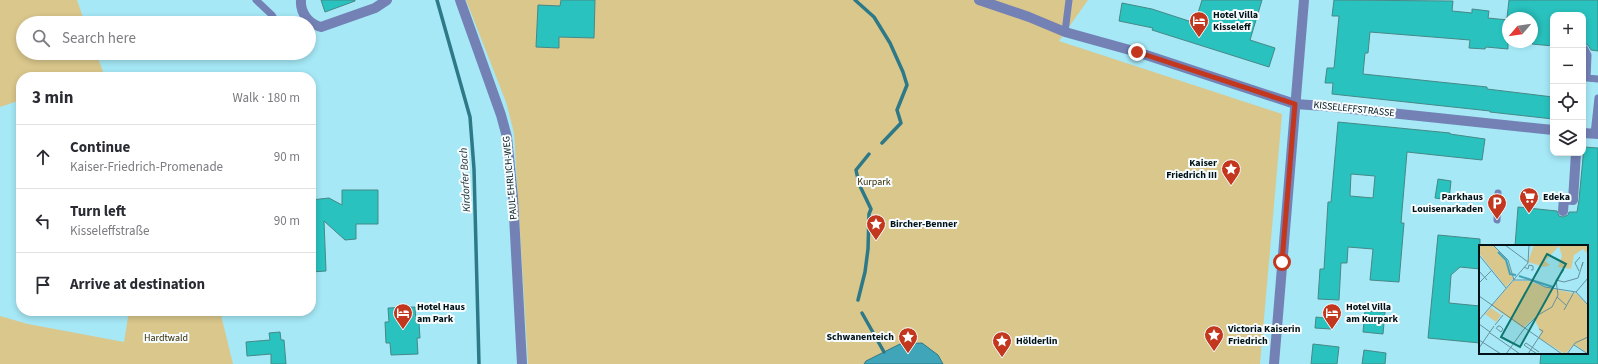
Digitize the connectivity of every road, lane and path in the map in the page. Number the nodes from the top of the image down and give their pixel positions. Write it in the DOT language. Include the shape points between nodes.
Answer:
graph roads {
  1 [pos="256,0"];
  2 [pos="301,0"];
  3 [pos="387,0"];
  4 [pos="460,0"];
  5 [pos="979,0"];
  6 [pos="1069,0"];
  7 [pos="1304,0"];
  8 [pos="273,16"];
  9 [pos="305,16"];
  10 [pos="316,26"];
  11 [pos="1065,32"];
  12 [pos="1586,52"];
  13 [pos="1598,80"];
  14 [pos="1598,98"];
  15 [pos="1295,104"];
  16 [pos="1550,130"];
  17 [pos="1586,133"];
  18 [pos="1596,134"];
  19 [pos="1576,156"];
  20 [pos="1498,194"];
  21 [pos="1563,211"];
  22 [pos="1497,220"];
  23 [pos="522,364"];
  24 [pos="1274,364"];
  1 -- 8 [label="lane"];
  2 -- 9 [label="street"];
  3 -- 10 [label="street" via="375,8 323,27"];
  4 -- 23 [label="street, PAUL-EHRLICH-WEG" via="507,137 513,197"];
  5 -- 11 [label="street, KISSELEFFSTRASSE"];
  6 -- 11 [label="lane"];
  7 -- 15 [label="street"];
  11 -- 15 [label="street, KISSELEFFSTRASSE" via="1137,52"];
  12 -- 13 [label="lane" via="1587,78"];
  14 -- 18 [label="lane"];
  15 -- 16 [label="street, KISSELEFFSTRASSE"];
  15 -- 24 [label="street"];
  17 -- 18 [label="street"];
  19 -- 21 [label="street" via="1573,200 1564,199"];
  20 -- 22 [label="lane"];
}
